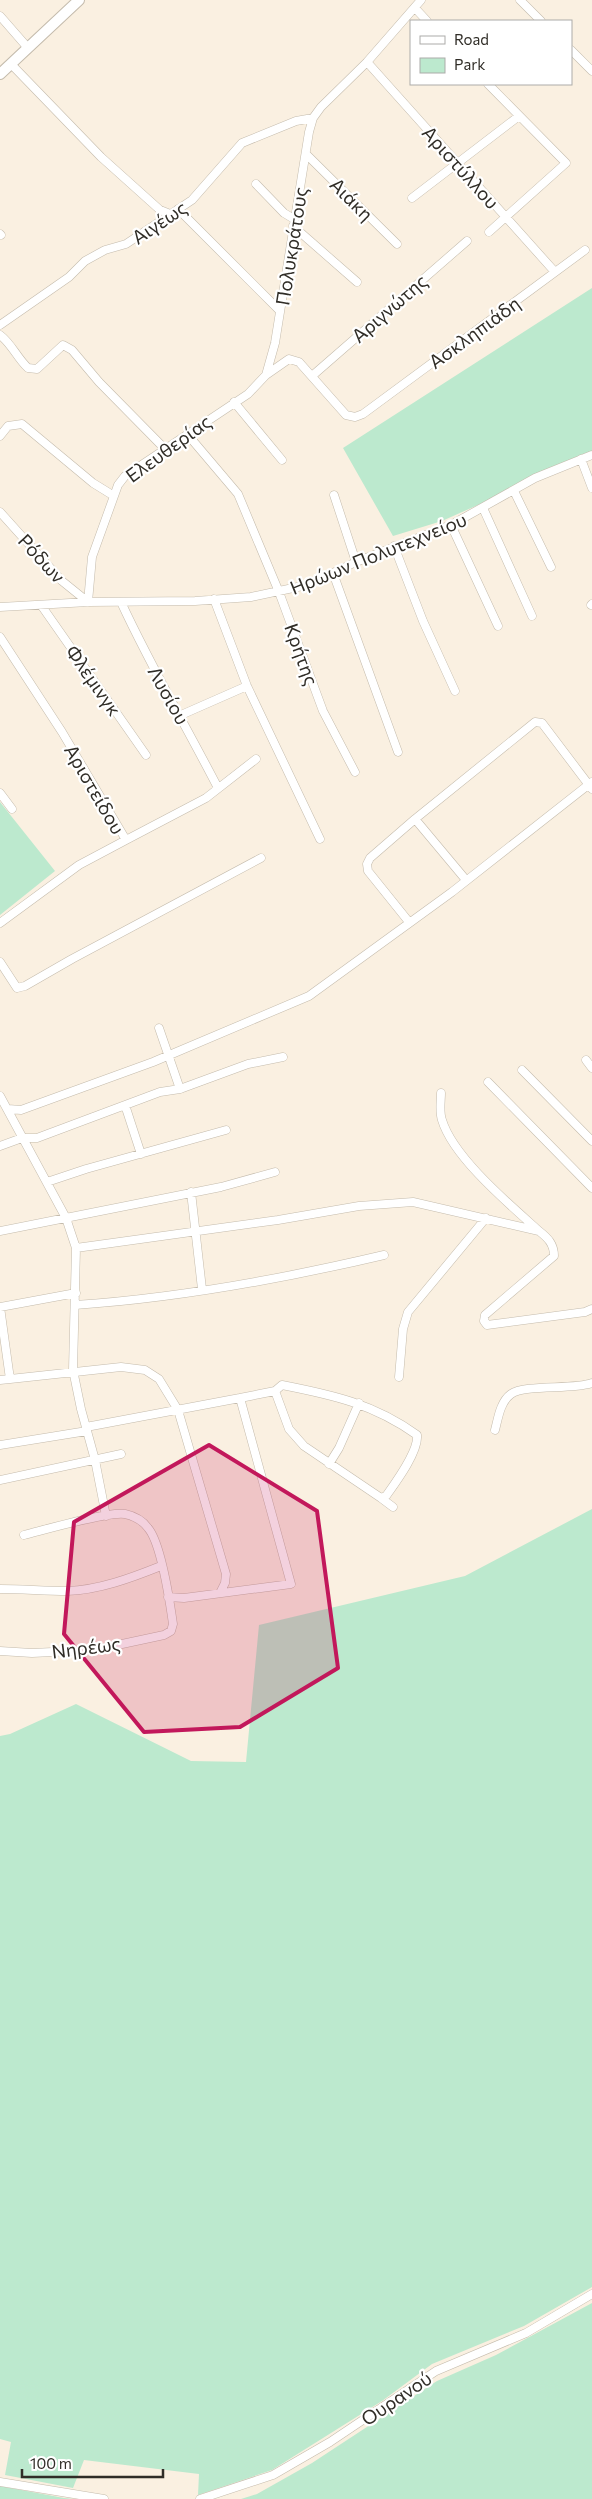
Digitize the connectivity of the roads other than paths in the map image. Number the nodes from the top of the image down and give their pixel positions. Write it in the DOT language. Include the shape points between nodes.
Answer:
graph roads {
  1 [pos="79,0"];
  2 [pos="421,0"];
  3 [pos="520,0"];
  4 [pos="414,8"];
  5 [pos="0,16"];
  6 [pos="426,20"];
  7 [pos="541,20"];
  8 [pos="28,48"];
  9 [pos="572,51"];
  10 [pos="367,62"];
  11 [pos="11,64"];
  12 [pos="592,71"];
  13 [pos="0,74"];
  14 [pos="489,85"];
  15 [pos="519,116"];
  16 [pos="313,118"];
  17 [pos="306,154"];
  18 [pos="459,164"];
  19 [pos="256,184"];
  20 [pos="412,198"];
  21 [pos="178,209"];
  22 [pos="170,214"];
  23 [pos="506,216"];
  24 [pos="294,223"];
  25 [pos="489,232"];
  26 [pos="467,241"];
  27 [pos="398,244"];
  28 [pos="585,250"];
  29 [pos="556,272"];
  30 [pos="357,282"];
  31 [pos="280,311"];
  32 [pos="0,325"];
  33 [pos="0,335"];
  34 [pos="266,375"];
  35 [pos="312,376"];
  36 [pos="234,402"];
  37 [pos="188,435"];
  38 [pos="0,436"];
  39 [pos="166,450"];
  40 [pos="592,455"];
  41 [pos="581,459"];
  42 [pos="282,460"];
  43 [pos="592,488"];
  44 [pos="514,490"];
  45 [pos="334,495"];
  46 [pos="114,496"];
  47 [pos="484,508"];
  48 [pos="0,512"];
  49 [pos="451,525"];
  50 [pos="394,546"];
  51 [pos="356,562"];
  52 [pos="551,567"];
  53 [pos="332,573"];
  54 [pos="280,592"];
  55 [pos="214,599"];
  56 [pos="88,602"];
  57 [pos="121,602"];
  58 [pos="41,605"];
  59 [pos="0,607"];
  60 [pos="532,616"];
  61 [pos="498,626"];
  62 [pos="0,637"];
  63 [pos="247,686"];
  64 [pos="455,691"];
  65 [pos="181,715"];
  66 [pos="398,752"];
  67 [pos="146,756"];
  68 [pos="256,759"];
  69 [pos="355,772"];
  70 [pos="591,785"];
  71 [pos="218,788"];
  72 [pos="0,793"];
  73 [pos="12,809"];
  74 [pos="415,819"];
  75 [pos="320,839"];
  76 [pos="126,840"];
  77 [pos="261,858"];
  78 [pos="466,880"];
  79 [pos="409,922"];
  80 [pos="0,923"];
  81 [pos="0,962"];
  82 [pos="159,1028"];
  83 [pos="167,1057"];
  84 [pos="283,1057"];
  85 [pos="586,1060"];
  86 [pos="592,1068"];
  87 [pos="522,1070"];
  88 [pos="488,1082"];
  89 [pos="180,1089"];
  90 [pos="441,1093"];
  91 [pos="0,1096"];
  92 [pos="125,1105"];
  93 [pos="8,1109"];
  94 [pos="226,1130"];
  95 [pos="22,1138"];
  96 [pos="592,1142"];
  97 [pos="0,1146"];
  98 [pos="141,1154"];
  99 [pos="275,1172"];
  100 [pos="47,1182"];
  101 [pos="592,1188"];
  102 [pos="191,1192"];
  103 [pos="66,1218"];
  104 [pos="486,1218"];
  105 [pos="0,1231"];
  106 [pos="539,1231"];
  107 [pos="197,1232"];
  108 [pos="76,1248"];
  109 [pos="384,1255"];
  110 [pos="202,1289"];
  111 [pos="76,1293"];
  112 [pos="75,1305"];
  113 [pos="0,1307"];
  114 [pos="592,1309"];
  115 [pos="73,1370"];
  116 [pos="399,1377"];
  117 [pos="10,1379"];
  118 [pos="0,1380"];
  119 [pos="592,1384"];
  120 [pos="274,1390"];
  121 [pos="240,1398"];
  122 [pos="359,1403"];
  123 [pos="178,1410"];
  124 [pos="87,1429"];
  125 [pos="495,1430"];
  126 [pos="0,1445"];
  127 [pos="121,1454"];
  128 [pos="95,1460"];
  129 [pos="329,1464"];
  130 [pos="0,1480"];
  131 [pos="381,1498"];
  132 [pos="393,1507"];
  133 [pos="106,1516"];
  134 [pos="24,1535"];
  135 [pos="161,1566"];
  136 [pos="0,1589"];
  137 [pos="220,1593"];
  138 [pos="168,1597"];
  139 [pos="0,1651"];
  140 [pos="592,2294"];
  141 [pos="0,2482"];
  142 [pos="104,2499"];
  143 [pos="200,2499"];
  1 -- 8 [label="street"];
  2 -- 4 [label="street"];
  3 -- 7 [label="street"];
  4 -- 6 [label="street"];
  4 -- 10 [label="street"];
  5 -- 8 [label="street"];
  8 -- 11 [label="street"];
  9 -- 12 [label="street"];
  10 -- 16 [label="street"];
  10 -- 18 [label="street, Αριστύλλου"];
  11 -- 13 [label="street"];
  11 -- 22 [label="street" via="101,157 160,210"];
  14 -- 15 [label="street"];
  15 -- 18 [label="street"];
  15 -- 23 [label="street" via="566,163"];
  16 -- 17 [label="street, Πολυκράτους"];
  16 -- 21 [label="street, Αιγέως" via="242,143 196,195"];
  17 -- 24 [label="street, Πολυκράτους"];
  17 -- 27 [label="street, Αιάκη"];
  18 -- 20 [label="street"];
  18 -- 23 [label="street, Αριστύλλου"];
  19 -- 24 [label="street"];
  21 -- 22 [label="street, Αιγέως"];
  21 -- 31 [label="street"];
  22 -- 32 [label="street, Αιγέως" via="126,244 105,250 85,261 70,277"];
  23 -- 25 [label="street"];
  23 -- 29 [label="street, Αριστύλλου"];
  24 -- 30 [label="street"];
  24 -- 31 [label="street, Πολυκράτους"];
  26 -- 35 [label="street, Αριγνώτης"];
  28 -- 29 [label="street, Ασκληπιάδη"];
  29 -- 35 [label="street, Ασκληπιάδη" via="363,414 355,417 346,415"];
  31 -- 34 [label="street, Πολυκράτους"];
  33 -- 39 [label="street" via="28,368 37,369 63,345 72,350"];
  34 -- 35 [label="street, Ελευθερίας" via="289,359 299,362"];
  34 -- 36 [label="street, Ελευθερίας" via="253,390"];
  36 -- 37 [label="street, Ελευθερίας"];
  36 -- 42 [label="street"];
  37 -- 39 [label="street, Ελευθερίας"];
  37 -- 54 [label="street, Κρήτης" via="238,494"];
  38 -- 46 [label="street" via="8,426 22,424"];
  39 -- 46 [label="street, Ελευθερίας" via="125,476"];
  40 -- 41 [label="street, Ηρώων Πολυτεχνείου"];
  41 -- 43 [label="street"];
  41 -- 44 [label="street, Ηρώων Πολυτεχνείου"];
  44 -- 47 [label="street, Ηρώων Πολυτεχνείου"];
  44 -- 52 [label="street"];
  45 -- 51 [label="street"];
  46 -- 56 [label="street, Ελευθερίας" via="92,557"];
  47 -- 49 [label="street, Ηρώων Πολυτεχνείου"];
  47 -- 60 [label="street"];
  48 -- 56 [label="street, Ρόδων" via="62,582"];
  49 -- 50 [label="street, Ηρώων Πολυτεχνείου"];
  49 -- 61 [label="street"];
  50 -- 51 [label="street, Ηρώων Πολυτεχνείου"];
  50 -- 64 [label="street"];
  51 -- 53 [label="street, Ηρώων Πολυτεχνείου"];
  53 -- 54 [label="street, Ηρώων Πολυτεχνείου" via="308,585"];
  53 -- 66 [label="street"];
  54 -- 55 [label="street, Ηρώων Πολυτεχνείου"];
  54 -- 69 [label="street, Κρήτης" via="323,711"];
  55 -- 57 [label="street, Ηρώων Πολυτεχνείου"];
  55 -- 63 [label="street"];
  56 -- 57 [label="street, Ηρώων Πολυτεχνείου"];
  56 -- 58 [label="street, Ηρώων Πολυτεχνείου"];
  57 -- 65 [label="street, Λυσίου"];
  58 -- 59 [label="street, Ηρώων Πολυτεχνείου"];
  58 -- 67 [label="street, Φλέμινγκ"];
  62 -- 76 [label="street, Αριστείδου" via="62,732"];
  63 -- 65 [label="street"];
  63 -- 75 [label="street"];
  65 -- 71 [label="street, Λυσίου"];
  68 -- 71 [label="street"];
  70 -- 74 [label="street" via="542,723 535,722"];
  70 -- 78 [label="street"];
  71 -- 76 [label="street" via="194,806"];
  72 -- 73 [label="street"];
  74 -- 78 [label="street"];
  74 -- 79 [label="street" via="366,864 368,871"];
  76 -- 80 [label="street, Αριστείδου" via="79,865"];
  77 -- 81 [label="street" via="25,986 17,988 11,983"];
  78 -- 79 [label="street"];
  79 -- 83 [label="street" via="309,996"];
  82 -- 83 [label="street"];
  83 -- 89 [label="street"];
  83 -- 93 [label="street" via="21,1110"];
  84 -- 89 [label="street" via="230,1069"];
  85 -- 86 [label="street"];
  87 -- 96 [label="street"];
  88 -- 101 [label="street"];
  89 -- 92 [label="street" via="160,1092"];
  90 -- 106 [label="street" via="441,1119 454,1144 484,1179"];
  91 -- 93 [label="street"];
  92 -- 95 [label="street" via="37,1138"];
  92 -- 98 [label="street"];
  93 -- 95 [label="street"];
  94 -- 98 [label="street"];
  95 -- 97 [label="street"];
  95 -- 100 [label="street"];
  98 -- 100 [label="street"];
  99 -- 102 [label="street"];
  100 -- 103 [label="street"];
  102 -- 103 [label="street"];
  102 -- 107 [label="street"];
  103 -- 105 [label="street"];
  103 -- 108 [label="street"];
  104 -- 106 [label="street"];
  104 -- 107 [label="street" via="414,1202 359,1206"];
  104 -- 116 [label="street" via="408,1312 402,1329"];
  106 -- 114 [label="street" via="549,1238 554,1256 485,1315 484,1321 492,1325"];
  107 -- 108 [label="street"];
  107 -- 110 [label="street"];
  108 -- 111 [label="street"];
  109 -- 110 [label="street" via="262,1282"];
  110 -- 112 [label="street" via="142,1301"];
  111 -- 112 [label="street"];
  111 -- 113 [label="street"];
  112 -- 115 [label="street"];
  113 -- 117 [label="street"];
  115 -- 117 [label="street"];
  115 -- 123 [label="street" via="121,1367 145,1370 159,1379"];
  115 -- 124 [label="street"];
  117 -- 118 [label="street"];
  119 -- 125 [label="street" via="510,1394"];
  120 -- 121 [label="street"];
  120 -- 122 [label="street" via="282,1385"];
  120 -- 129 [label="street" via="289,1429 304,1446"];
  121 -- 123 [label="street"];
  121 -- 137 [label="street" via="292,1584"];
  122 -- 129 [label="street"];
  122 -- 131 [label="street" via="388,1416 417,1435 414,1450 393,1486"];
  123 -- 124 [label="street"];
  123 -- 137 [label="street" via="226,1574 226,1583"];
  124 -- 126 [label="street"];
  124 -- 128 [label="street"];
  127 -- 128 [label="street"];
  128 -- 130 [label="street"];
  128 -- 133 [label="street"];
  129 -- 131 [label="street"];
  131 -- 132 [label="street"];
  133 -- 134 [label="street"];
  133 -- 135 [label="street" via="124,1514 149,1528"];
  135 -- 136 [label="street" via="131,1578 67,1591"];
  135 -- 138 [label="street"];
  137 -- 138 [label="street"];
  138 -- 139 [label="street, Νηρέως" via="173,1624 171,1631 94,1650"];
  140 -- 143 [label="street, Ουρανού" via="526,2333 436,2370 330,2442 273,2475"];
  141 -- 142 [label="street"];
}
